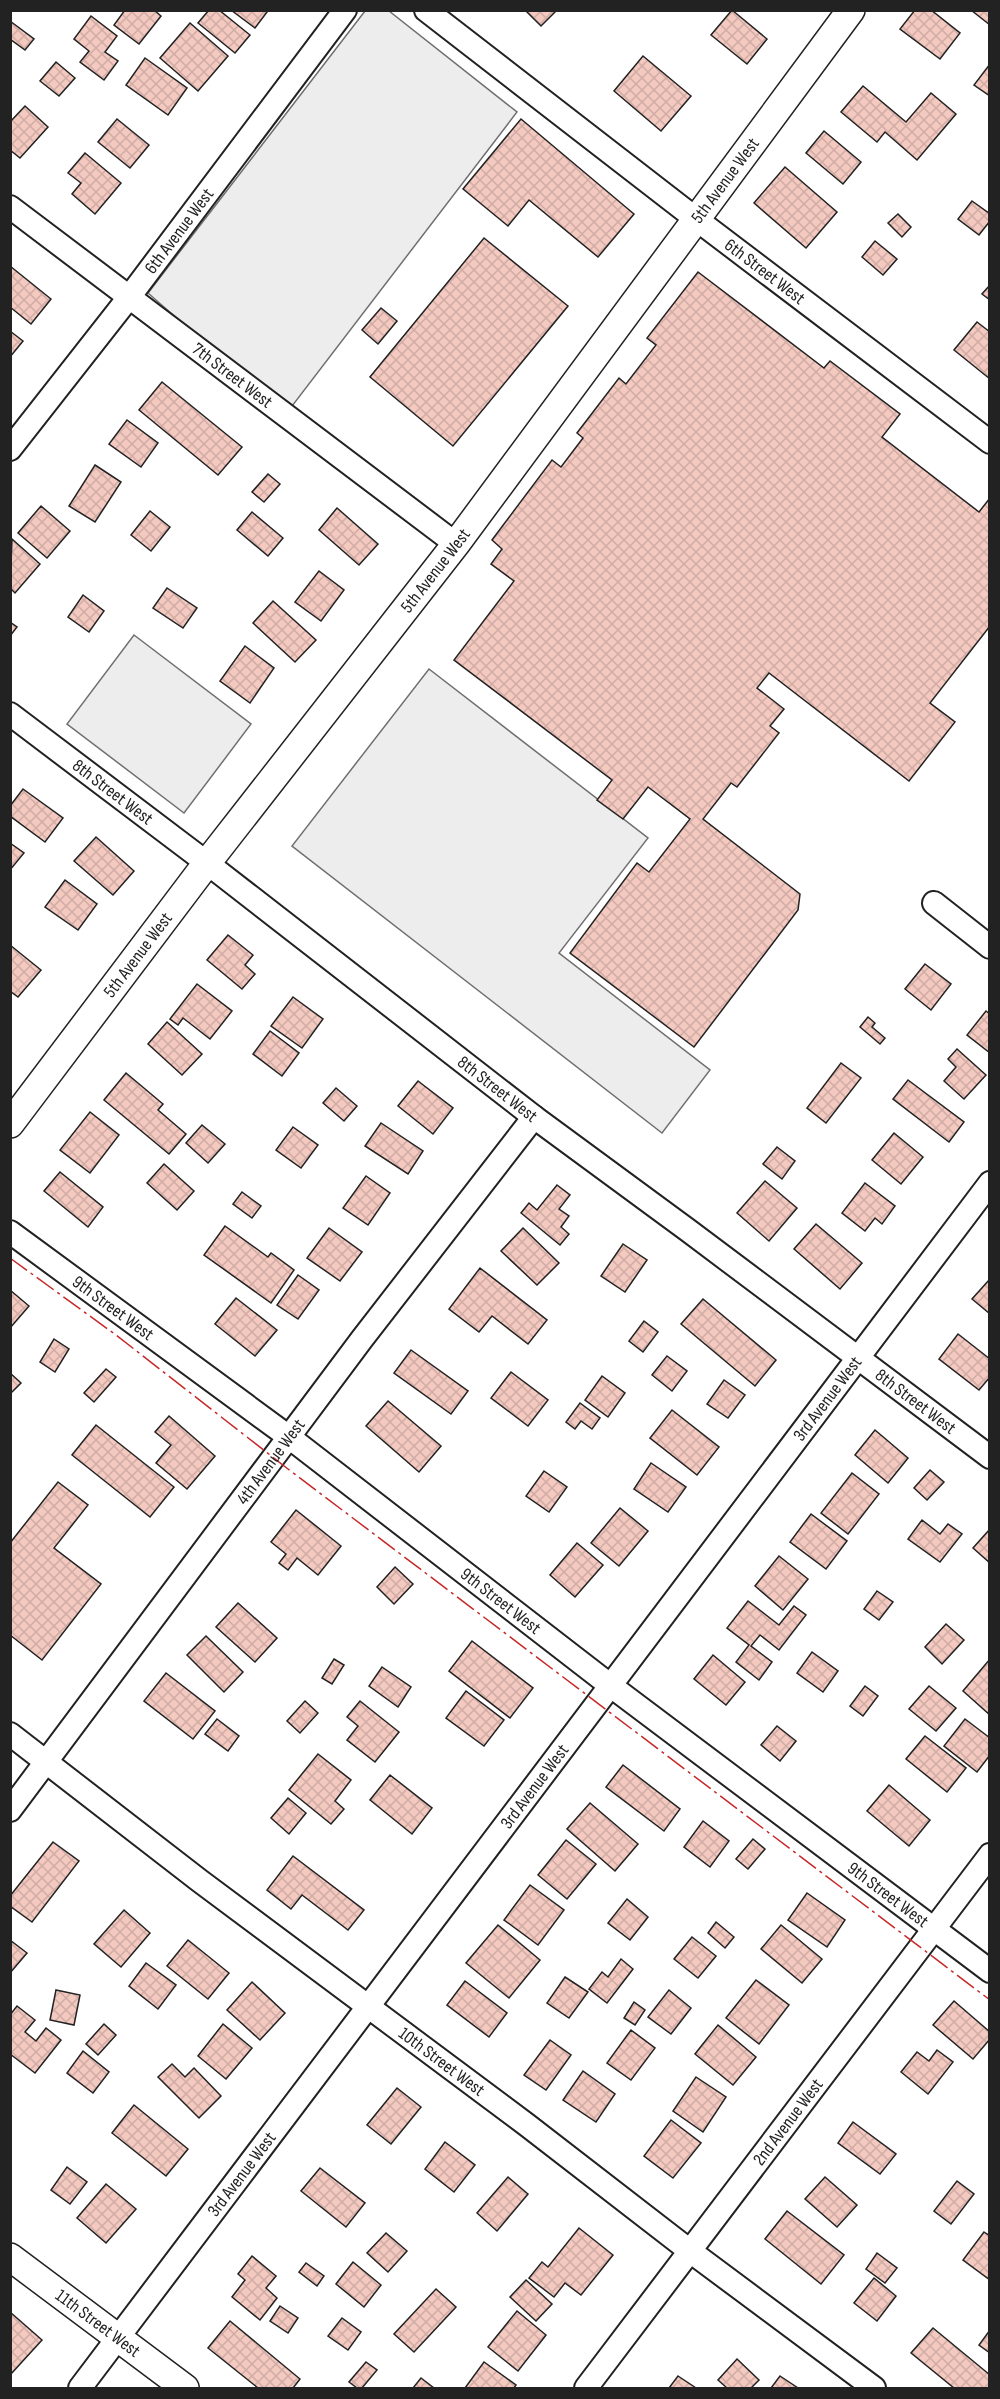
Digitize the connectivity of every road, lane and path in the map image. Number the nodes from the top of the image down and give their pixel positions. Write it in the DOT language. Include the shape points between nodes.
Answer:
graph roads {
  1 [pos="345,10"];
  2 [pos="426,10"];
  3 [pos="851,10"];
  4 [pos="10,207"];
  5 [pos="696,219"];
  6 [pos="130,296"];
  7 [pos="990,442"];
  8 [pos="10,449"];
  9 [pos="456,544"];
  10 [pos="10,714"];
  11 [pos="207,864"];
  12 [pos="934,903"];
  13 [pos="990,947"];
  14 [pos="534,1117"];
  15 [pos="10,1124"];
  16 [pos="990,1184"];
  17 [pos="10,1232"];
  18 [pos="858,1358"];
  19 [pos="289,1437"];
  20 [pos="990,1457"];
  21 [pos="610,1686"];
  22 [pos="10,1734"];
  23 [pos="46,1761"];
  24 [pos="10,1810"];
  25 [pos="990,1856"];
  26 [pos="934,1929"];
  27 [pos="990,1971"];
  28 [pos="369,2006"];
  29 [pos="690,2251"];
  30 [pos="10,2257"];
  31 [pos="118,2338"];
  32 [pos="80,2388"];
  33 [pos="185,2388"];
  34 [pos="586,2388"];
  35 [pos="874,2388"];
  1 -- 6 [label="street, 6th Avenue West"];
  2 -- 5 [label="street, 6th Street West"];
  3 -- 5 [label="street, 5th Avenue West"];
  4 -- 6 [label="street, 7th Street West"];
  5 -- 7 [label="street, 6th Street West"];
  5 -- 9 [label="street, 5th Avenue West"];
  6 -- 8 [label="street, 6th Avenue West"];
  6 -- 9 [label="street, 7th Street West"];
  9 -- 11 [label="street, 5th Avenue West"];
  10 -- 11 [label="street, 8th Street West"];
  11 -- 14 [label="street, 8th Street West"];
  11 -- 15 [label="street, 5th Avenue West"];
  12 -- 13 [label="street"];
  14 -- 18 [label="street, 8th Street West"];
  14 -- 19 [label="street, 4th Avenue West"];
  16 -- 18 [label="street, 3rd Avenue West"];
  17 -- 19 [label="street, 9th Street West"];
  18 -- 20 [label="street, 8th Street West"];
  18 -- 21 [label="street, 3rd Avenue West"];
  19 -- 21 [label="street, 9th Street West"];
  19 -- 23 [label="street, 4th Avenue West"];
  21 -- 26 [label="street, 9th Street West"];
  21 -- 28 [label="street, 3rd Avenue West"];
  22 -- 23 [label="street, 10th Street West"];
  23 -- 24 [label="street, 4th Avenue West"];
  23 -- 28 [label="street, 10th Street West"];
  25 -- 26 [label="street, 2nd Avenue West"];
  26 -- 27 [label="street, 9th Street West"];
  26 -- 29 [label="street, 2nd Avenue West"];
  28 -- 29 [label="street, 10th Street West"];
  28 -- 31 [label="street, 3rd Avenue West"];
  29 -- 34 [label="street, 2nd Avenue West"];
  29 -- 35 [label="street, 10th Street West"];
  30 -- 31 [label="street, 11th Street West"];
  31 -- 32 [label="street, 3rd Avenue West"];
  31 -- 33 [label="street, 11th Street West"];
}
